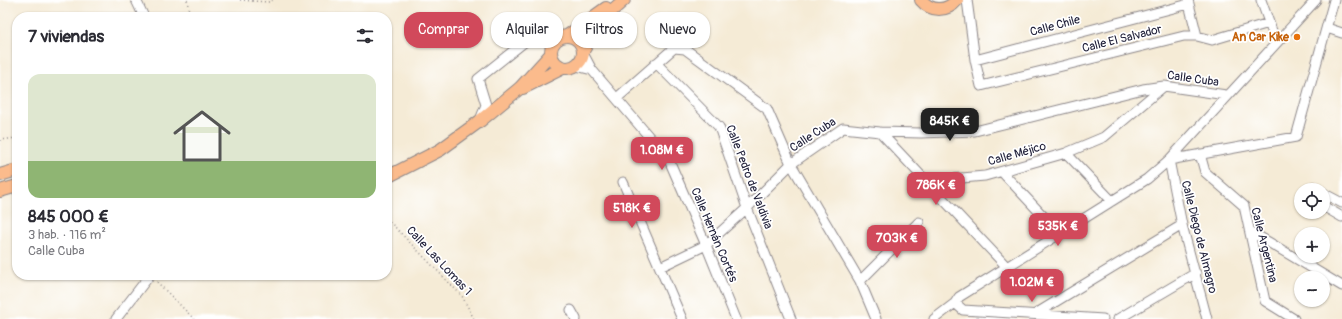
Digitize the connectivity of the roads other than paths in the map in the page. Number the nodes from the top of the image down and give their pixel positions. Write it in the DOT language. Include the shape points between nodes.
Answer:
graph roads {
  1 [pos="136,0"];
  2 [pos="619,0"];
  3 [pos="624,0"];
  4 [pos="921,0"];
  5 [pos="956,0"];
  6 [pos="967,0"];
  7 [pos="1261,0"];
  8 [pos="1316,0"];
  9 [pos="1332,1"];
  10 [pos="1188,2"];
  11 [pos="142,12"];
  12 [pos="1269,23"];
  13 [pos="1326,28"];
  14 [pos="1342,33"];
  15 [pos="1197,36"];
  16 [pos="563,37"];
  17 [pos="563,38"];
  18 [pos="1276,42"];
  19 [pos="517,48"];
  20 [pos="552,48"];
  21 [pos="583,52"];
  22 [pos="551,54"];
  23 [pos="975,60"];
  24 [pos="656,63"];
  25 [pos="576,66"];
  26 [pos="563,68"];
  27 [pos="592,70"];
  28 [pos="1164,86"];
  29 [pos="520,88"];
  30 [pos="1226,95"];
  31 [pos="617,98"];
  32 [pos="480,121"];
  33 [pos="880,132"];
  34 [pos="1066,153"];
  35 [pos="1200,154"];
  36 [pos="1169,160"];
  37 [pos="791,164"];
  38 [pos="12,171"];
  39 [pos="1002,172"];
  40 [pos="392,174"];
  41 [pos="0,175"];
  42 [pos="927,181"];
  43 [pos="623,182"];
  44 [pos="12,187"];
  45 [pos="0,191"];
  46 [pos="1330,197"];
  47 [pos="1112,201"];
  48 [pos="1342,203"];
  49 [pos="747,208"];
  50 [pos="1330,210"];
  51 [pos="1342,217"];
  52 [pos="919,222"];
  53 [pos="1182,225"];
  54 [pos="1250,231"];
  55 [pos="1060,234"];
  56 [pos="706,245"];
  57 [pos="1006,266"];
  58 [pos="660,267"];
  59 [pos="1196,273"];
  60 [pos="146,280"];
  61 [pos="860,281"];
  62 [pos="1342,286"];
  63 [pos="955,303"];
  64 [pos="572,310"];
  65 [pos="1037,313"];
  66 [pos="116,319"];
  67 [pos="576,319"];
  68 [pos="682,319"];
  69 [pos="736,319"];
  70 [pos="791,319"];
  71 [pos="876,319"];
  72 [pos="934,319"];
  73 [pos="1100,319"];
  74 [pos="1103,319"];
  75 [pos="1118,319"];
  76 [pos="1207,319"];
  77 [pos="1294,319"];
  1 -- 11 [label="street"];
  2 -- 16 [label="main road"];
  3 -- 21 [label="main road" via="600,21"];
  4 -- 5 [label="main road" via="930,8 938,10 951,6"];
  6 -- 23 [label="street"];
  7 -- 12 [label="street"];
  8 -- 18 [label="street"];
  9 -- 13 [label="street"];
  10 -- 15 [label="street"];
  10 -- 23 [label="street, Calle Chile"];
  12 -- 15 [label="street, Calle El Salvador" via="1212,40"];
  12 -- 18 [label="street"];
  13 -- 14 [label="street"];
  13 -- 35 [label="street" via="1296,137"];
  15 -- 23 [label="street, Calle El Salvador" via="1184,36 981,86"];
  17 -- 21 [label="main road" via="578,40"];
  18 -- 30 [label="street"];
  19 -- 32 [label="street" via="478,79 486,104"];
  20 -- 22 [label="main road"];
  21 -- 25 [label="main road"];
  21 -- 27 [label="street, Calle Hernán Cortés"];
  22 -- 26 [label="main road" via="556,64"];
  22 -- 29 [label="main road"];
  24 -- 31 [label="street"];
  24 -- 37 [label="street" via="674,48 685,49 767,109"];
  24 -- 49 [label="street, Calle Pedro de Valdivia" via="719,127"];
  25 -- 26 [label="main road"];
  25 -- 27 [label="street"];
  26 -- 29 [label="main road"];
  27 -- 31 [label="street, Calle Hernán Cortés"];
  28 -- 30 [label="street, Calle Cuba"];
  28 -- 33 [label="street, Calle Cuba" via="975,131"];
  28 -- 34 [label="street, Calle Méjico" via="1104,137"];
  29 -- 32 [label="main road"];
  30 -- 36 [label="street"];
  31 -- 56 [label="street, Calle Hernán Cortés" via="669,160"];
  32 -- 40 [label="main road" via="440,150"];
  33 -- 37 [label="street, Calle Cuba" via="843,128"];
  33 -- 42 [label="street"];
  34 -- 39 [label="street, Calle Méjico"];
  34 -- 47 [label="street"];
  35 -- 36 [label="street"];
  35 -- 54 [label="street, Calle Argentina" via="1205,172 1244,206"];
  36 -- 47 [label="street" via="1147,180"];
  36 -- 53 [label="street, Calle Diego de Almagro"];
  37 -- 49 [label="street, Calle Cuba"];
  37 -- 61 [label="street"];
  38 -- 41 [label="main road"];
  39 -- 42 [label="street, Calle Méjico"];
  39 -- 55 [label="street"];
  42 -- 57 [label="street"];
  43 -- 58 [label="street"];
  44 -- 45 [label="main road"];
  46 -- 48 [label="street"];
  47 -- 55 [label="street"];
  49 -- 56 [label="street, Calle Cuba"];
  49 -- 70 [label="street, Calle Pedro de Valdivia"];
  50 -- 51 [label="street"];
  52 -- 61 [label="street"];
  53 -- 59 [label="street, Calle Diego de Almagro"];
  53 -- 65 [label="street"];
  54 -- 62 [label="street"];
  54 -- 77 [label="street, Calle Argentina" via="1265,301"];
  55 -- 57 [label="street"];
  56 -- 58 [label="street, Calle Cuba"];
  56 -- 69 [label="street, Calle Hernán Cortés"];
  57 -- 63 [label="street" via="959,297"];
  58 -- 68 [label="street"];
  59 -- 75 [label="street"];
  59 -- 76 [label="street, Calle Diego de Almagro"];
  60 -- 66 [label="street"];
  61 -- 71 [label="street"];
  63 -- 65 [label="street" via="963,310"];
  63 -- 72 [label="street"];
  64 -- 67 [label="street"];
  65 -- 73 [label="street"];
  73 -- 74 [label="street"];
}
